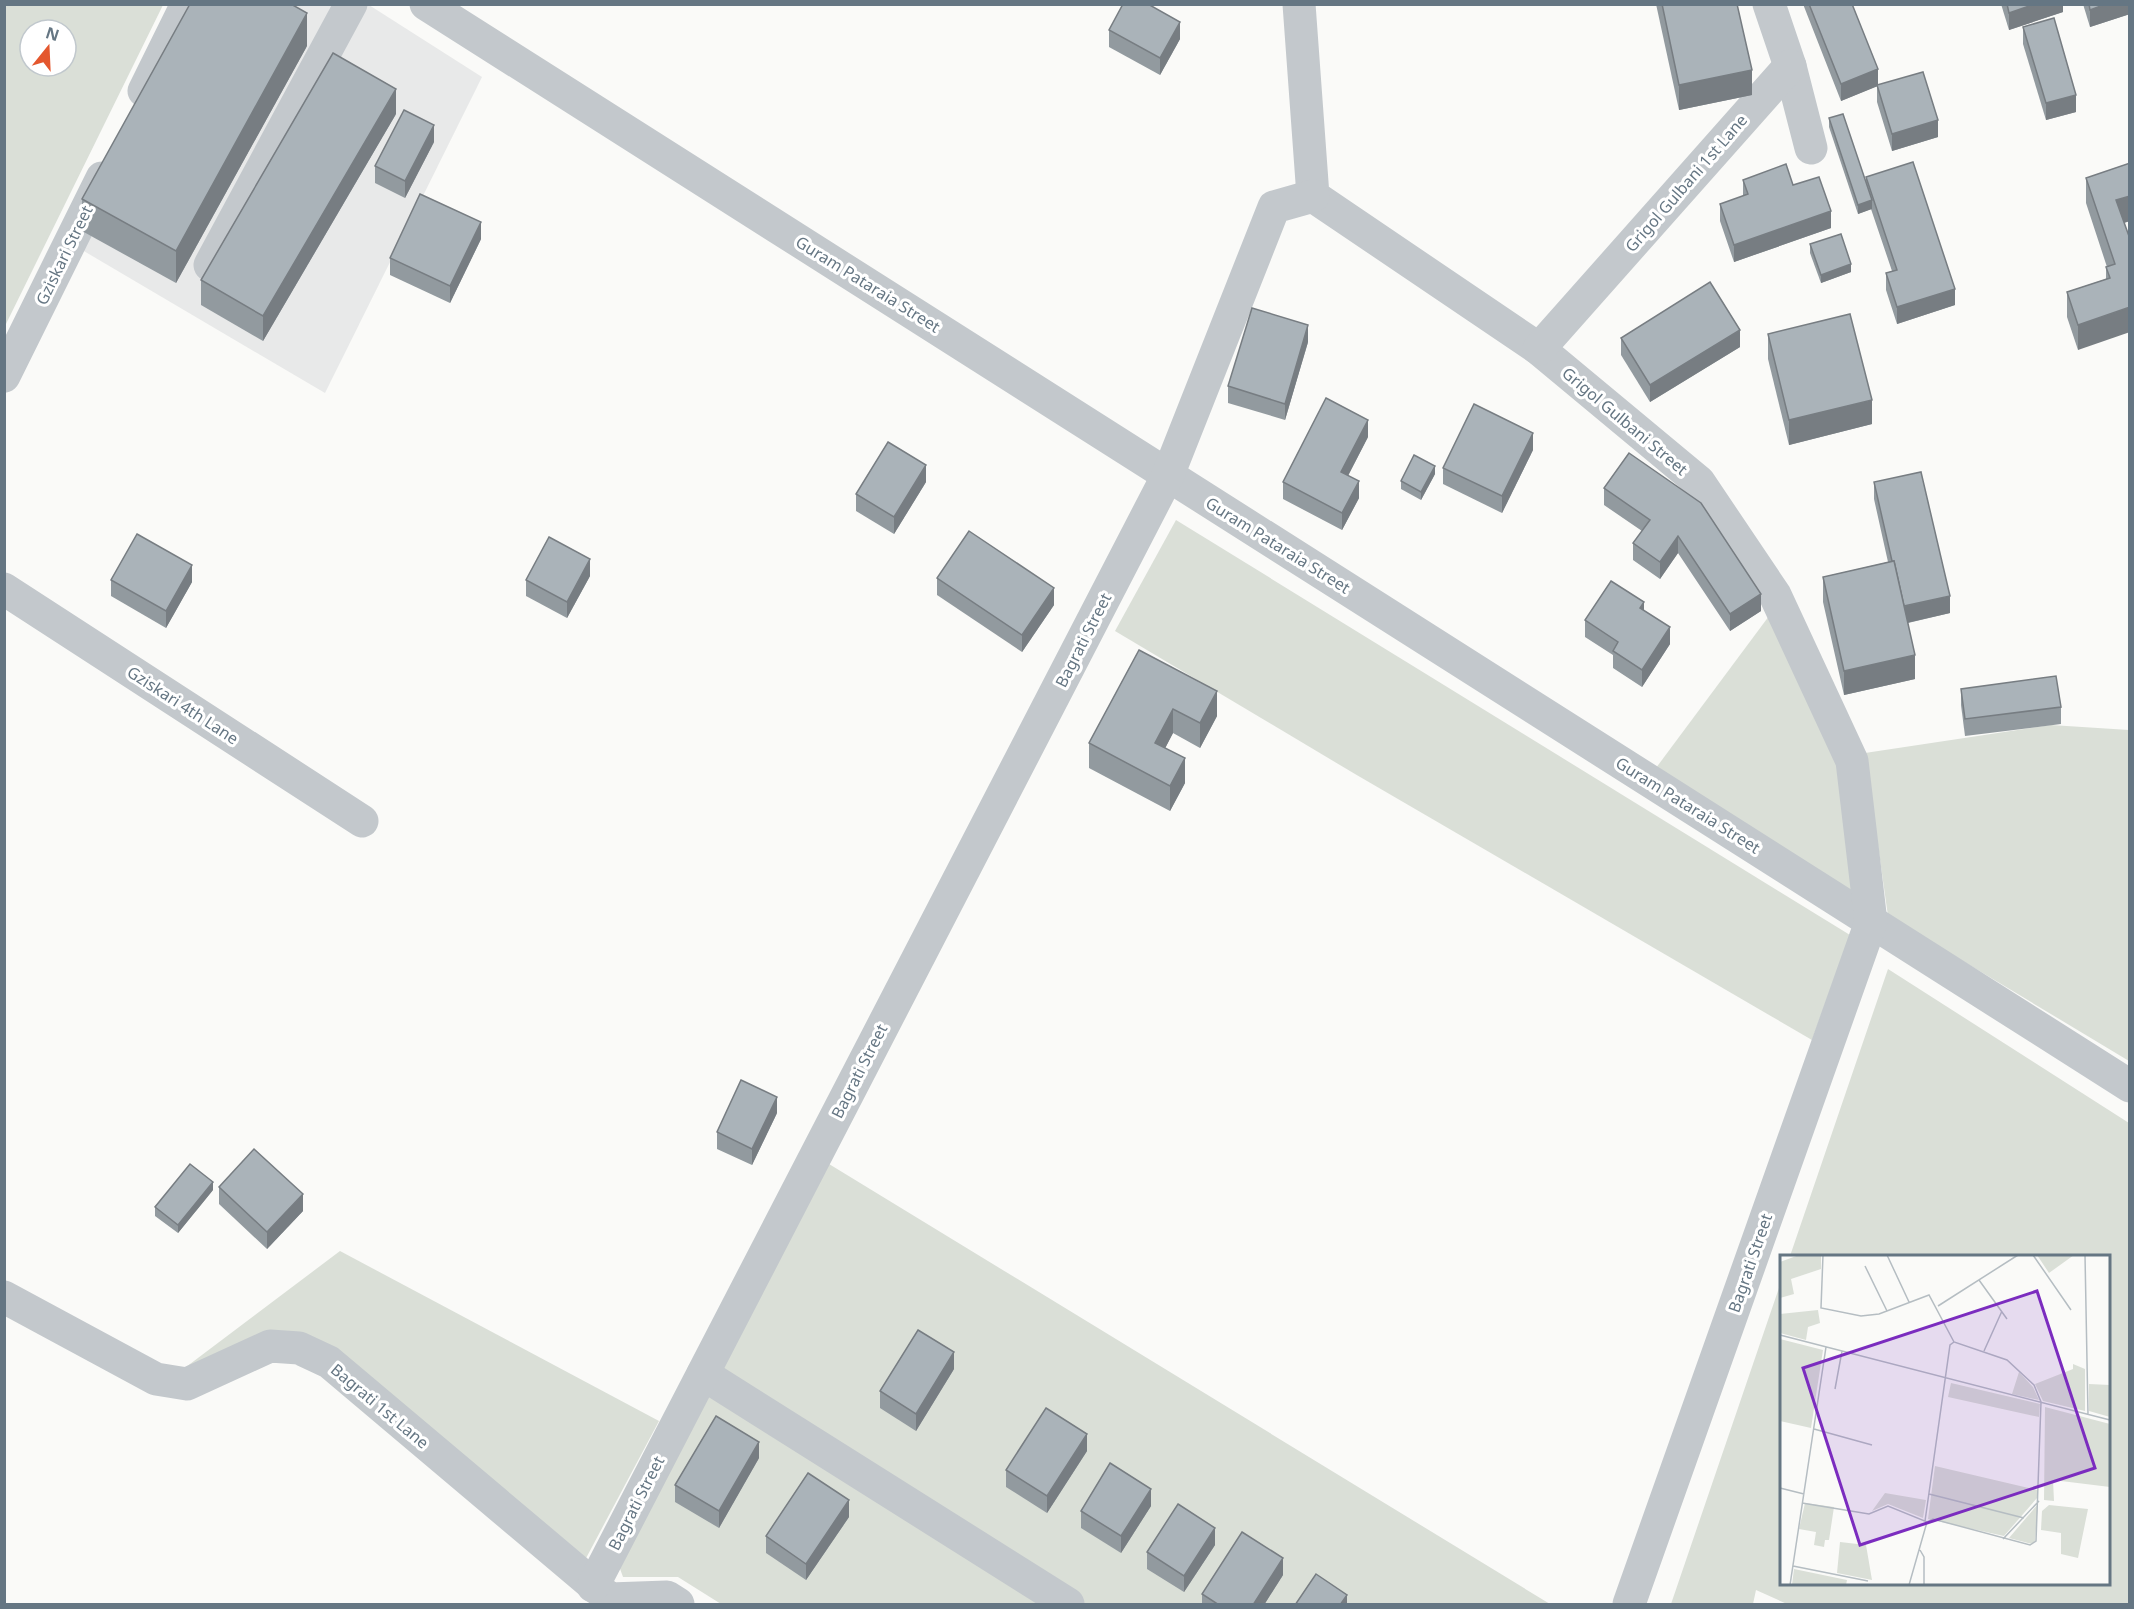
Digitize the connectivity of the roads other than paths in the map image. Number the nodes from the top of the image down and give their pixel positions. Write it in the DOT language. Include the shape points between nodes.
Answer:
graph roads {
  1 [pos="187,4"];
  2 [pos="351,4"];
  3 [pos="426,4"];
  4 [pos="1299,4"];
  5 [pos="1769,4"];
  6 [pos="1790,66"];
  7 [pos="130,121"];
  8 [pos="1811,148"];
  9 [pos="114,153"];
  10 [pos="1312,196"];
  11 [pos="210,265"];
  12 [pos="1539,349"];
  13 [pos="4,376"];
  14 [pos="1168,475"];
  15 [pos="4,589"];
  16 [pos="362,821"];
  17 [pos="1871,921"];
  18 [pos="2130,1086"];
  19 [pos="4,1297"];
  20 [pos="703,1374"];
  21 [pos="603,1597"];
  22 [pos="678,1605"];
  23 [pos="1068,1605"];
  24 [pos="1629,1605"];
  1 -- 7 [label="street"];
  2 -- 11 [label="street"];
  3 -- 14 [label="street, Guram Pataraia Street"];
  4 -- 10 [label="street"];
  5 -- 6 [label="street"];
  6 -- 8 [label="street"];
  6 -- 12 [label="street, Grigol Gulbani 1st Lane"];
  9 -- 13 [label="street, Gziskari Street"];
  10 -- 12 [label="street, Grigol Gulbani Street"];
  10 -- 14 [label="street, Bagrati Street" via="1274,207"];
  12 -- 17 [label="street, Grigol Gulbani Street" via="1699,482 1775,595 1852,761"];
  14 -- 17 [label="street, Guram Pataraia Street"];
  14 -- 20 [label="street, Bagrati Street"];
  15 -- 16 [label="street, Gziskari 4th Lane"];
  17 -- 18 [label="street, Guram Pataraia Street"];
  17 -- 24 [label="street, Bagrati Street"];
  19 -- 21 [label="street, Bagrati 1st Lane" via="156,1379 187,1384 270,1346 299,1348 329,1362"];
  20 -- 21 [label="street, Bagrati Street"];
  20 -- 23 [label="street"];
  21 -- 22 [label="street" via="667,1597"];
}
